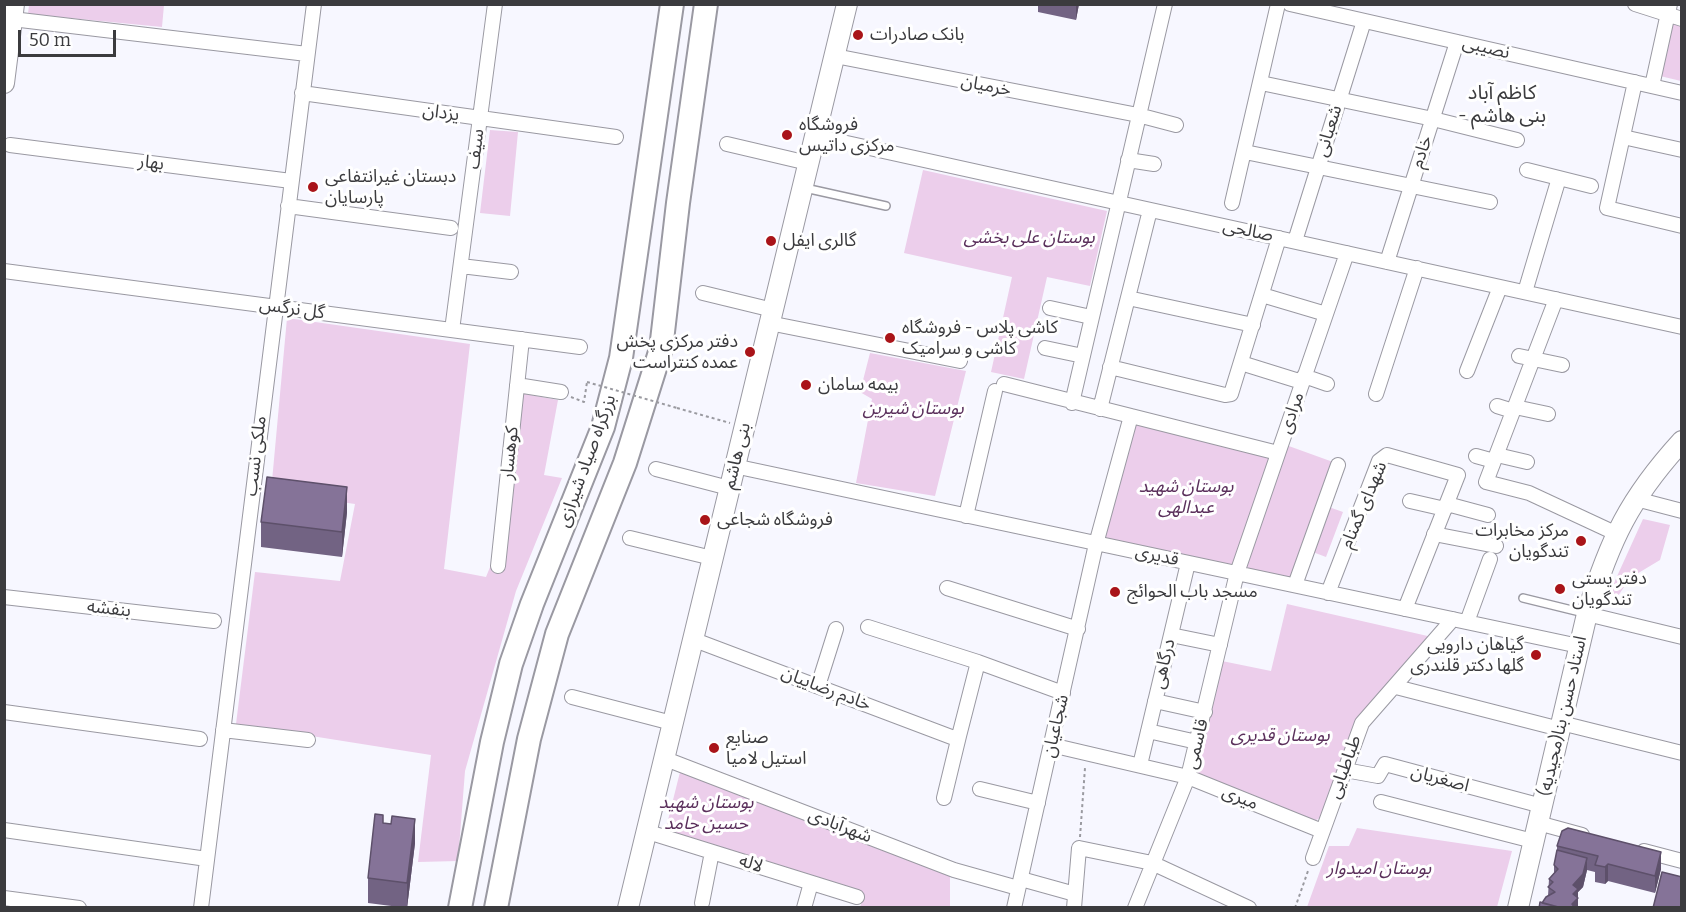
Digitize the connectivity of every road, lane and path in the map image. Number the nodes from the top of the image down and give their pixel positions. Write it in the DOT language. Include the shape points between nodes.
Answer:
graph roads {
  1 [pos="314,4"];
  2 [pos="495,4"];
  3 [pos="672,4"];
  4 [pos="706,4"];
  5 [pos="847,4"];
  6 [pos="1165,4"];
  7 [pos="1278,4"];
  8 [pos="1290,4"];
  9 [pos="1635,4"];
  10 [pos="1669,9"];
  11 [pos="13,12"];
  12 [pos="1682,19"];
  13 [pos="1364,21"];
  14 [pos="1457,42"];
  15 [pos="307,54"];
  16 [pos="835,56"];
  17 [pos="1635,82"];
  18 [pos="4,83"];
  19 [pos="1261,83"];
  20 [pos="1652,86"];
  21 [pos="302,93"];
  22 [pos="1682,93"];
  23 [pos="1339,100"];
  24 [pos="1138,115"];
  25 [pos="480,118"];
  26 [pos="1433,119"];
  27 [pos="1176,125"];
  28 [pos="815,136"];
  29 [pos="616,137"];
  30 [pos="1623,137"];
  31 [pos="1517,140"];
  32 [pos="727,144"];
  33 [pos="10,146"];
  34 [pos="1682,150"];
  35 [pos="1245,152"];
  36 [pos="1128,160"];
  37 [pos="808,164"];
  38 [pos="1154,164"];
  39 [pos="1318,166"];
  40 [pos="1527,170"];
  41 [pos="1559,178"];
  42 [pos="291,181"];
  43 [pos="1410,186"];
  44 [pos="1590,186"];
  45 [pos="802,187"];
  46 [pos="1118,202"];
  47 [pos="1490,202"];
  48 [pos="1232,203"];
  49 [pos="288,206"];
  50 [pos="886,206"];
  51 [pos="1150,210"];
  52 [pos="1682,226"];
  53 [pos="451,228"];
  54 [pos="1279,238"];
  55 [pos="1295,241"];
  56 [pos="1347,253"];
  57 [pos="1387,262"];
  58 [pos="461,266"];
  59 [pos="1417,268"];
  60 [pos="4,271"];
  61 [pos="511,272"];
  62 [pos="1500,286"];
  63 [pos="1525,292"];
  64 [pos="703,293"];
  65 [pos="1262,295"];
  66 [pos="1128,298"];
  67 [pos="1556,299"];
  68 [pos="274,306"];
  69 [pos="1050,308"];
  70 [pos="1326,314"];
  71 [pos="771,316"];
  72 [pos="1091,317"];
  73 [pos="1253,325"];
  74 [pos="1682,327"];
  75 [pos="452,330"];
  76 [pos="522,339"];
  77 [pos="580,347"];
  78 [pos="1045,348"];
  79 [pos="1083,356"];
  80 [pos="1519,356"];
  81 [pos="1534,358"];
  82 [pos="960,361"];
  83 [pos="1241,363"];
  84 [pos="1562,365"];
  85 [pos="1110,367"];
  86 [pos="1467,371"];
  87 [pos="1303,379"];
  88 [pos="1327,384"];
  89 [pos="517,385"];
  90 [pos="561,392"];
  91 [pos="1376,394"];
  92 [pos="584,402"];
  93 [pos="1072,403"];
  94 [pos="1497,406"];
  95 [pos="1100,409"];
  96 [pos="1514,409"];
  97 [pos="1548,414"];
  98 [pos="1131,416"];
  99 [pos="744,428"];
  100 [pos="1682,441"];
  101 [pos="1278,453"];
  102 [pos="1476,456"];
  103 [pos="1496,458"];
  104 [pos="1527,462"];
  105 [pos="1338,465"];
  106 [pos="734,466"];
  107 [pos="656,469"];
  108 [pos="729,488"];
  109 [pos="1636,499"];
  110 [pos="1410,501"];
  111 [pos="1445,506"];
  112 [pos="1682,510"];
  113 [pos="1488,515"];
  114 [pos="966,516"];
  115 [pos="1615,533"];
  116 [pos="1434,534"];
  117 [pos="630,538"];
  118 [pos="1096,543"];
  119 [pos="712,558"];
  120 [pos="1188,563"];
  121 [pos="498,566"];
  122 [pos="1236,573"];
  123 [pos="1294,585"];
  124 [pos="947,588"];
  125 [pos="1328,592"];
  126 [pos="4,597"];
  127 [pos="1523,598"];
  128 [pos="1405,609"];
  129 [pos="1587,614"];
  130 [pos="214,621"];
  131 [pos="1460,621"];
  132 [pos="868,627"];
  133 [pos="836,629"];
  134 [pos="1078,629"];
  135 [pos="1171,635"];
  136 [pos="1682,637"];
  137 [pos="693,639"];
  138 [pos="1220,645"];
  139 [pos="1579,646"];
  140 [pos="978,662"];
  141 [pos="818,686"];
  142 [pos="1396,687"];
  143 [pos="1063,693"];
  144 [pos="572,696"];
  145 [pos="1155,701"];
  146 [pos="4,712"];
  147 [pos="1205,712"];
  148 [pos="672,723"];
  149 [pos="1560,726"];
  150 [pos="223,730"];
  151 [pos="1148,731"];
  152 [pos="959,736"];
  153 [pos="200,739"];
  154 [pos="308,740"];
  155 [pos="1197,742"];
  156 [pos="1052,745"];
  157 [pos="1086,753"];
  158 [pos="1682,753"];
  159 [pos="663,758"];
  160 [pos="1140,765"];
  161 [pos="1345,770"];
  162 [pos="1188,777"];
  163 [pos="980,789"];
  164 [pos="944,798"];
  165 [pos="1381,802"];
  166 [pos="1038,803"];
  167 [pos="1538,823"];
  168 [pos="4,830"];
  169 [pos="645,831"];
  170 [pos="1323,831"];
  171 [pos="1593,837"];
  172 [pos="1626,846"];
  173 [pos="1079,848"];
  174 [pos="712,852"];
  175 [pos="1313,858"];
  176 [pos="207,859"];
  177 [pos="1682,861"];
  178 [pos="1152,862"];
  179 [pos="811,883"];
  180 [pos="1019,884"];
  181 [pos="857,897"];
  182 [pos="4,898"];
  183 [pos="1075,901"];
  184 [pos="702,903"];
  185 [pos="79,908"];
  186 [pos="201,908"];
  187 [pos="460,908"];
  188 [pos="496,908"];
  189 [pos="628,908"];
  190 [pos="804,908"];
  191 [pos="1014,908"];
  192 [pos="1135,908"];
  193 [pos="1249,908"];
  194 [pos="1295,908"];
  195 [pos="1518,908"];
  1 -- 15 [label="street, ملکی نسب"];
  2 -- 25 [label="street, سیف"];
  3 -- 187 [label="highway, بزرگراه صیاد شیرازی" via="621,358 603,427 511,664 495,724"];
  4 -- 188 [label="highway, بزرگراه صیاد شیرازی" via="661,349 625,463 557,634 529,739"];
  5 -- 16 [label="main road, بنی هاشم"];
  6 -- 24 [label="street"];
  7 -- 19 [label="street"];
  8 -- 13 [label="street, نصیبی"];
  9 -- 10 [label="street"];
  10 -- 12 [label="street"];
  10 -- 20 [label="street"];
  11 -- 15 [label="street"];
  11 -- 18 [label="main road"];
  13 -- 14 [label="street, نصیبی"];
  13 -- 23 [label="street, شعبانی"];
  14 -- 17 [label="street, نصیبی"];
  14 -- 26 [label="street, خادم"];
  15 -- 21 [label="street, ملکی نسب"];
  16 -- 24 [label="street, خرمیان"];
  16 -- 28 [label="main road, بنی هاشم"];
  17 -- 20 [label="street, نصیبی"];
  17 -- 30 [label="street"];
  19 -- 23 [label="street"];
  19 -- 35 [label="street"];
  20 -- 22 [label="street, نصیبی"];
  21 -- 25 [label="street, یزدان"];
  21 -- 42 [label="street, ملکی نسب"];
  23 -- 26 [label="street"];
  23 -- 39 [label="street, شعبانی"];
  24 -- 27 [label="street, خرمیان"];
  24 -- 36 [label="street"];
  25 -- 29 [label="street, یزدان"];
  25 -- 58 [label="street, سیف"];
  26 -- 31 [label="street"];
  26 -- 43 [label="street, خادم"];
  28 -- 37 [label="main road, بنی هاشم"];
  28 -- 46 [label="street, صالحی"];
  30 -- 34 [label="street"];
  30 -- 52 [label="street" via="1607,208"];
  32 -- 37 [label="street"];
  33 -- 42 [label="street, بهار"];
  35 -- 39 [label="street"];
  35 -- 48 [label="street"];
  36 -- 38 [label="street"];
  36 -- 46 [label="street"];
  37 -- 45 [label="main road, بنی هاشم"];
  39 -- 43 [label="street"];
  39 -- 55 [label="street, شعبانی"];
  40 -- 41 [label="street"];
  41 -- 44 [label="street"];
  41 -- 63 [label="street"];
  42 -- 49 [label="street, ملکی نسب"];
  43 -- 47 [label="street"];
  43 -- 57 [label="street, خادم"];
  45 -- 50 [label="lane"];
  45 -- 71 [label="main road, بنی هاشم"];
  46 -- 51 [label="street, صالحی"];
  46 -- 72 [label="street"];
  49 -- 53 [label="street"];
  49 -- 68 [label="street, ملکی نسب"];
  51 -- 54 [label="street, صالحی"];
  51 -- 66 [label="street"];
  54 -- 55 [label="street, صالحی"];
  54 -- 65 [label="street"];
  55 -- 56 [label="street, صالحی"];
  56 -- 57 [label="street, صالحی"];
  56 -- 70 [label="street, مرادی"];
  57 -- 59 [label="street, صالحی"];
  58 -- 61 [label="street"];
  58 -- 75 [label="street, سیف"];
  59 -- 62 [label="street, صالحی"];
  59 -- 91 [label="street"];
  60 -- 68 [label="street, گل نرگس"];
  62 -- 63 [label="street, صالحی"];
  62 -- 86 [label="street"];
  63 -- 67 [label="street, صالحی"];
  64 -- 71 [label="street"];
  65 -- 70 [label="street"];
  65 -- 73 [label="street"];
  66 -- 73 [label="street"];
  66 -- 85 [label="street"];
  67 -- 74 [label="street, صالحی"];
  67 -- 81 [label="street"];
  68 -- 75 [label="street, گل نرگس"];
  68 -- 150 [label="street, ملکی نسب"];
  69 -- 72 [label="street"];
  70 -- 87 [label="street, مرادی"];
  71 -- 82 [label="street"];
  71 -- 99 [label="main road, بنی هاشم"];
  72 -- 79 [label="street"];
  73 -- 83 [label="street"];
  75 -- 76 [label="street, گل نرگس"];
  76 -- 77 [label="street, گل نرگس"];
  76 -- 89 [label="street, کوهسار"];
  78 -- 79 [label="street"];
  79 -- 93 [label="street"];
  80 -- 81 [label="street"];
  81 -- 84 [label="street"];
  81 -- 96 [label="street"];
  83 -- 85 [label="street" via="1231,394 1225,395"];
  83 -- 87 [label="street"];
  85 -- 95 [label="street"];
  87 -- 88 [label="street"];
  87 -- 101 [label="street, مرادی"];
  89 -- 90 [label="street"];
  89 -- 121 [label="street, کوهسار"];
  92 -- 99 [label="path, bridge" via="587,382"];
  93 -- 95 [label="street"];
  93 -- 114 [label="street" via="1000,387"];
  94 -- 96 [label="street"];
  95 -- 98 [label="street"];
  96 -- 97 [label="street"];
  96 -- 103 [label="street"];
  98 -- 101 [label="street"];
  98 -- 118 [label="street, شجاعیان"];
  99 -- 106 [label="main road, بنی هاشم"];
  100 -- 109 [label="main road, استاد حسن بنا(مجیدیه)"];
  101 -- 122 [label="street, مرادی"];
  102 -- 103 [label="street"];
  103 -- 104 [label="street"];
  103 -- 115 [label="street" via="1486,482 1529,493"];
  105 -- 123 [label="street"];
  106 -- 108 [label="main road, بنی هاشم"];
  106 -- 114 [label="street, قدیری"];
  107 -- 108 [label="street"];
  108 -- 119 [label="main road, بنی هاشم"];
  109 -- 112 [label="street"];
  109 -- 115 [label="main road, استاد حسن بنا(مجیدیه)"];
  110 -- 111 [label="street"];
  111 -- 113 [label="street"];
  111 -- 116 [label="street"];
  111 -- 125 [label="street, شهدای گمنام" via="1458,475 1387,454 1382,456"];
  114 -- 118 [label="street, قدیری"];
  115 -- 129 [label="main road, استاد حسن بنا(مجیدیه)"];
  116 -- 128 [label="street"];
  116 -- 131 [label="street, طباطبایی" via="1493,552"];
  117 -- 119 [label="street"];
  118 -- 120 [label="street, قدیری"];
  118 -- 134 [label="street, شجاعیان"];
  119 -- 137 [label="main road, بنی هاشم"];
  120 -- 122 [label="street, قدیری"];
  120 -- 135 [label="street, درگاهی"];
  122 -- 123 [label="street, قدیری"];
  122 -- 138 [label="street, قاسمی"];
  123 -- 125 [label="street, قدیری"];
  124 -- 134 [label="street"];
  125 -- 128 [label="street, قدیری"];
  126 -- 130 [label="street, بنفشه"];
  127 -- 129 [label="lane"];
  128 -- 131 [label="street, قدیری"];
  129 -- 136 [label="street"];
  129 -- 139 [label="main road, استاد حسن بنا(مجیدیه)"];
  131 -- 139 [label="street, قدیری"];
  131 -- 142 [label="street, طباطبایی"];
  132 -- 140 [label="street"];
  133 -- 141 [label="street"];
  134 -- 143 [label="street, شجاعیان"];
  135 -- 138 [label="street"];
  135 -- 145 [label="street, درگاهی"];
  137 -- 141 [label="street, خادم رضاییان"];
  137 -- 148 [label="main road, بنی هاشم"];
  138 -- 147 [label="street, قاسمی"];
  139 -- 149 [label="main road, استاد حسن بنا(مجیدیه)"];
  140 -- 143 [label="street"];
  140 -- 152 [label="street"];
  141 -- 152 [label="street, خادم رضاییان" via="954,738"];
  142 -- 149 [label="street"];
  142 -- 161 [label="street, طباطبایی" via="1362,723"];
  143 -- 156 [label="street, شجاعیان"];
  144 -- 148 [label="street"];
  145 -- 147 [label="street"];
  145 -- 151 [label="street, درگاهی"];
  146 -- 153 [label="street"];
  147 -- 155 [label="street, قاسمی"];
  148 -- 159 [label="main road, بنی هاشم"];
  149 -- 158 [label="street"];
  149 -- 167 [label="main road, استاد حسن بنا(مجیدیه)"];
  150 -- 154 [label="street"];
  150 -- 176 [label="street, ملکی نسب"];
  151 -- 155 [label="street"];
  151 -- 160 [label="street, درگاهی"];
  152 -- 164 [label="street"];
  155 -- 162 [label="street, قاسمی"];
  156 -- 157 [label="street, میری"];
  156 -- 166 [label="street, شجاعیان"];
  157 -- 160 [label="street, میری"];
  157 -- 173 [label="path"];
  159 -- 169 [label="main road, بنی هاشم"];
  159 -- 180 [label="street, شهرآبادی" via="954,870"];
  160 -- 162 [label="street, میری"];
  161 -- 167 [label="street, اصغریان" via="1378,776 1385,764"];
  161 -- 170 [label="street, طباطبایی"];
  162 -- 170 [label="street, میری"];
  162 -- 178 [label="street, قاسمی"];
  163 -- 166 [label="street"];
  165 -- 167 [label="street"];
  166 -- 180 [label="street, شجاعیان"];
  167 -- 171 [label="street"];
  167 -- 195 [label="main road, استاد حسن بنا(مجیدیه)"];
  168 -- 176 [label="street"];
  169 -- 174 [label="street, لاله"];
  169 -- 189 [label="main road, بنی هاشم"];
  170 -- 175 [label="street, طباطبایی"];
  172 -- 177 [label="street"];
  173 -- 178 [label="street"];
  173 -- 183 [label="street"];
  174 -- 179 [label="street, لاله"];
  174 -- 184 [label="street"];
  175 -- 194 [label="path"];
  176 -- 186 [label="street, ملکی نسب"];
  178 -- 192 [label="street, قاسمی"];
  178 -- 193 [label="street"];
  179 -- 181 [label="street, لاله"];
  179 -- 190 [label="street"];
  180 -- 183 [label="street, شهرآبادی"];
  180 -- 191 [label="street, شجاعیان"];
  182 -- 185 [label="street"];
}
